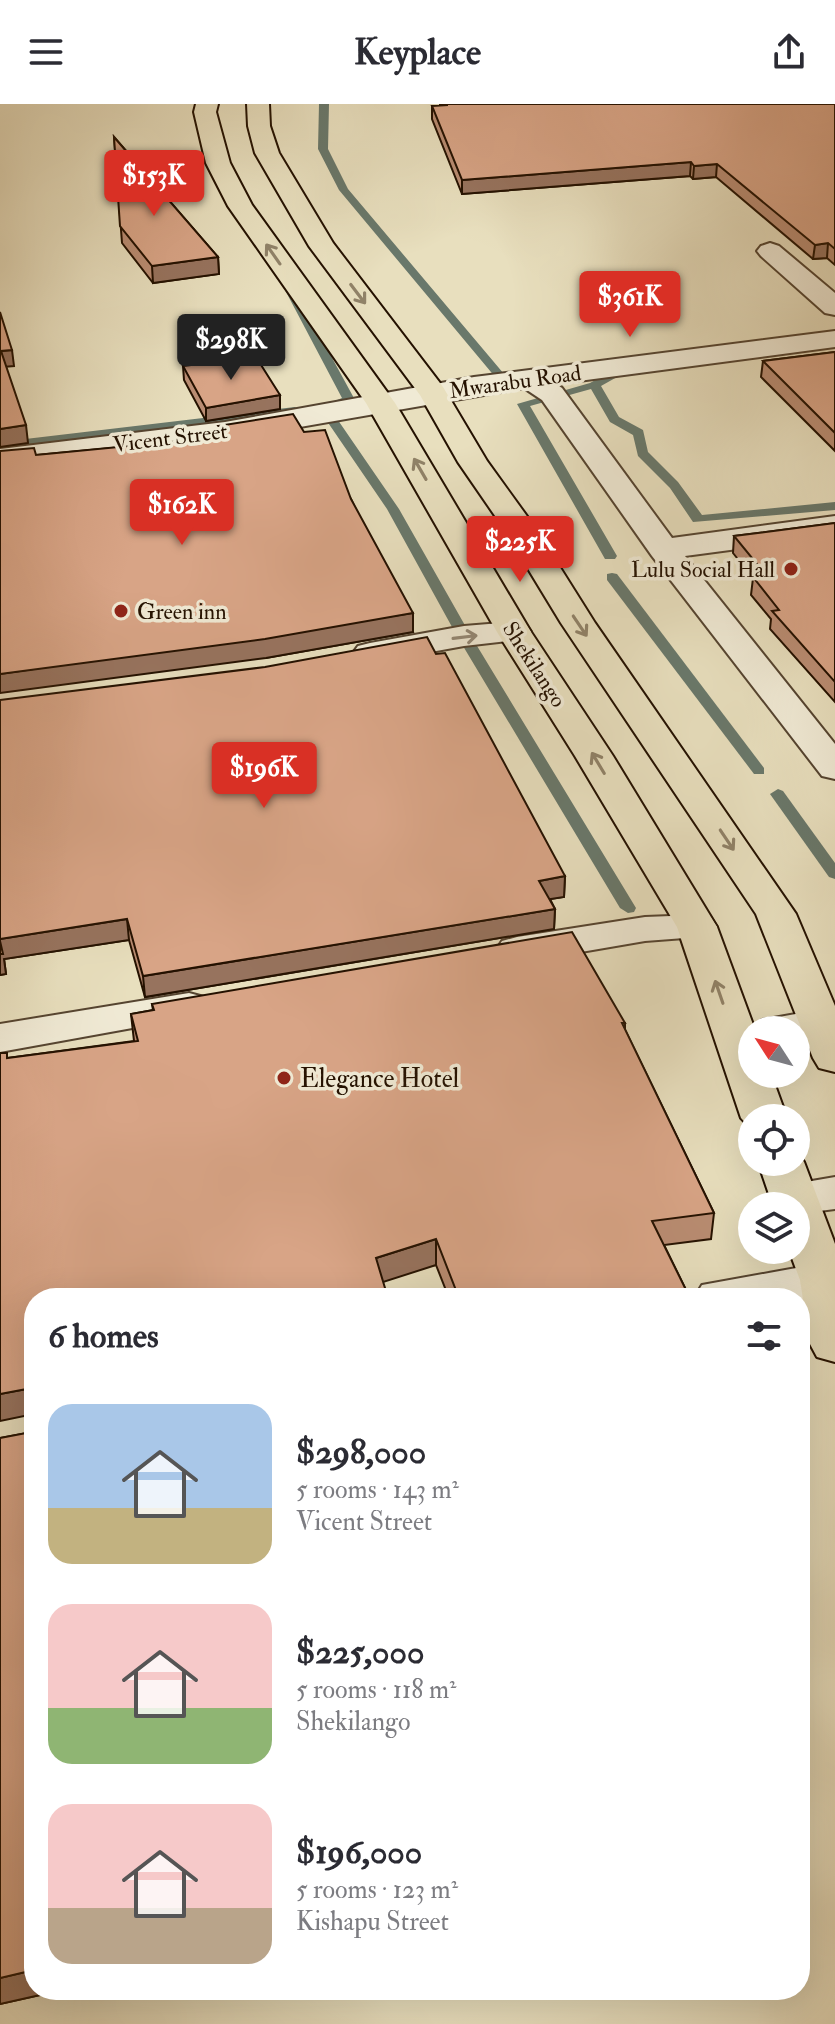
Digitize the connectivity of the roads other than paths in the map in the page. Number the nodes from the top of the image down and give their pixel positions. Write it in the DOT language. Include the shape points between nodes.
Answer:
graph roads {
  1 [pos="207,104"];
  2 [pos="258,104"];
  3 [pos="770,251"];
  4 [pos="835,307"];
  5 [pos="835,339"];
  6 [pos="528,378"];
  7 [pos="433,393"];
  8 [pos="380,403"];
  9 [pos="0,458"];
  10 [pos="835,526"];
  11 [pos="663,549"];
  12 [pos="514,632"];
  13 [pos="342,658"];
  14 [pos="832,758"];
  15 [pos="697,927"];
  16 [pos="472,958"];
  17 [pos="220,1000"];
  18 [pos="738,1022"];
  19 [pos="810,1032"];
  20 [pos="830,1033"];
  21 [pos="0,1038"];
  22 [pos="803,1184"];
  23 [pos="824,1280"];
  24 [pos="777,1288"];
  25 [pos="835,1344"];
  8 -- 1 [label="main road, Shekilango, one-way" via="240,206 218,163"];
  2 -- 7 [label="main road, one-way" via="267,153 296,204"];
  3 -- 4 [label="street"];
  5 -- 6 [label="street, Mwarabu Road"];
  6 -- 7 [label="street, Mwarabu Road"];
  6 -- 11 [label="street" via="552,394"];
  7 -- 8 [label="street, Vicent Street"];
  7 -- 20 [label="main road, one-way" via="578,623 776,914"];
  8 -- 9 [label="street, Vicent Street" via="225,431"];
  12 -- 8 [label="main road, Shekilango, one-way"];
  10 -- 11 [label="street"];
  11 -- 14 [label="street"];
  13 -- 12 [label="street, one-way"];
  15 -- 12 [label="main road, Shekilango, one-way"];
  15 -- 16 [label="street" via="645,929"];
  18 -- 15 [label="main road, Shekilango, one-way"];
  17 -- 21 [label="street"];
  19 -- 20 [label="street"];
  22 -- 23 [label="main road"];
  23 -- 24 [label="street"];
  23 -- 25 [label="main road"];
}
